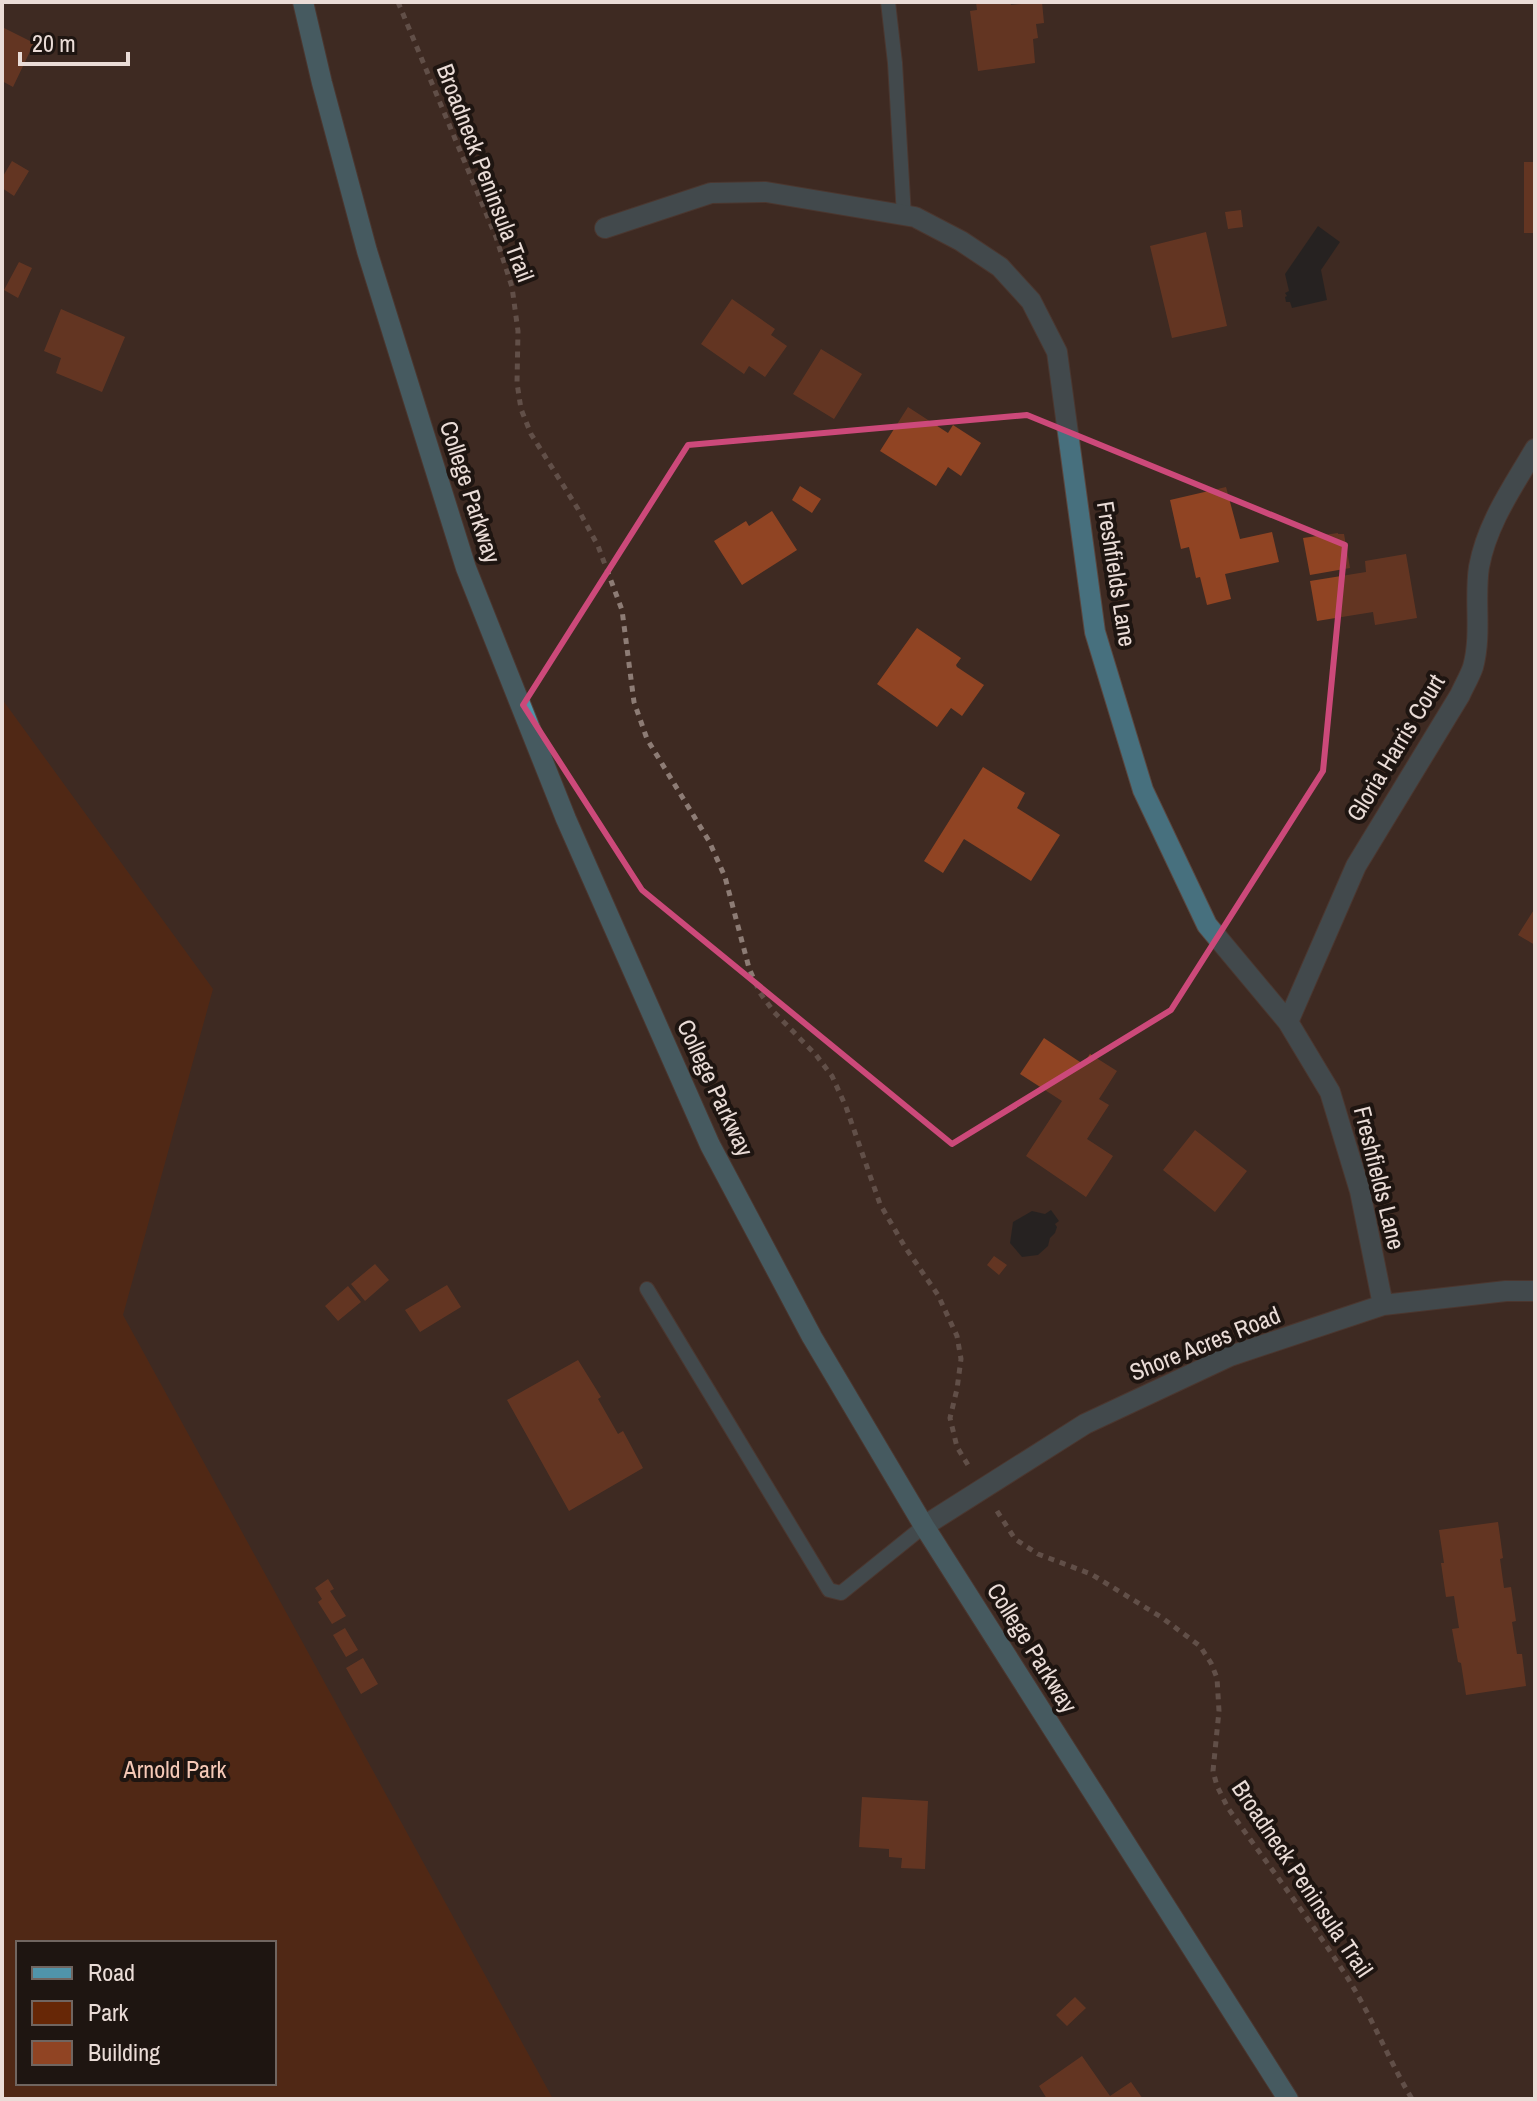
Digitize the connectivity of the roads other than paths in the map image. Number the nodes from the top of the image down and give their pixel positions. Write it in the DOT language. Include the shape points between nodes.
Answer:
graph roads {
  1 [pos="303,2"];
  2 [pos="888,2"];
  3 [pos="904,216"];
  4 [pos="605,228"];
  5 [pos="1535,449"];
  6 [pos="1288,1022"];
  7 [pos="647,1289"];
  8 [pos="1535,1291"];
  9 [pos="1383,1305"];
  10 [pos="924,1526"];
  11 [pos="1288,2099"];
  1 -- 10 [label="main road, College Parkway" via="367,251 466,568 566,819 710,1145 812,1337"];
  2 -- 3 [label="lane"];
  3 -- 4 [label="street, Freshfields Lane" via="766,192 711,193"];
  3 -- 6 [label="street, Freshfields Lane" via="961,241 1000,267 1031,301 1057,352 1095,632 1143,790 1207,925"];
  5 -- 6 [label="street, Gloria Harris Court" via="1487,537 1479,569 1473,667 1356,866"];
  6 -- 9 [label="street, Freshfields Lane" via="1330,1092 1360,1191"];
  7 -- 10 [label="lane" via="829,1590 841,1593"];
  8 -- 9 [label="street, Shore Acres Road"];
  9 -- 10 [label="street, Shore Acres Road" via="1230,1356 1085,1424"];
  10 -- 11 [label="main road, College Parkway"];
}
